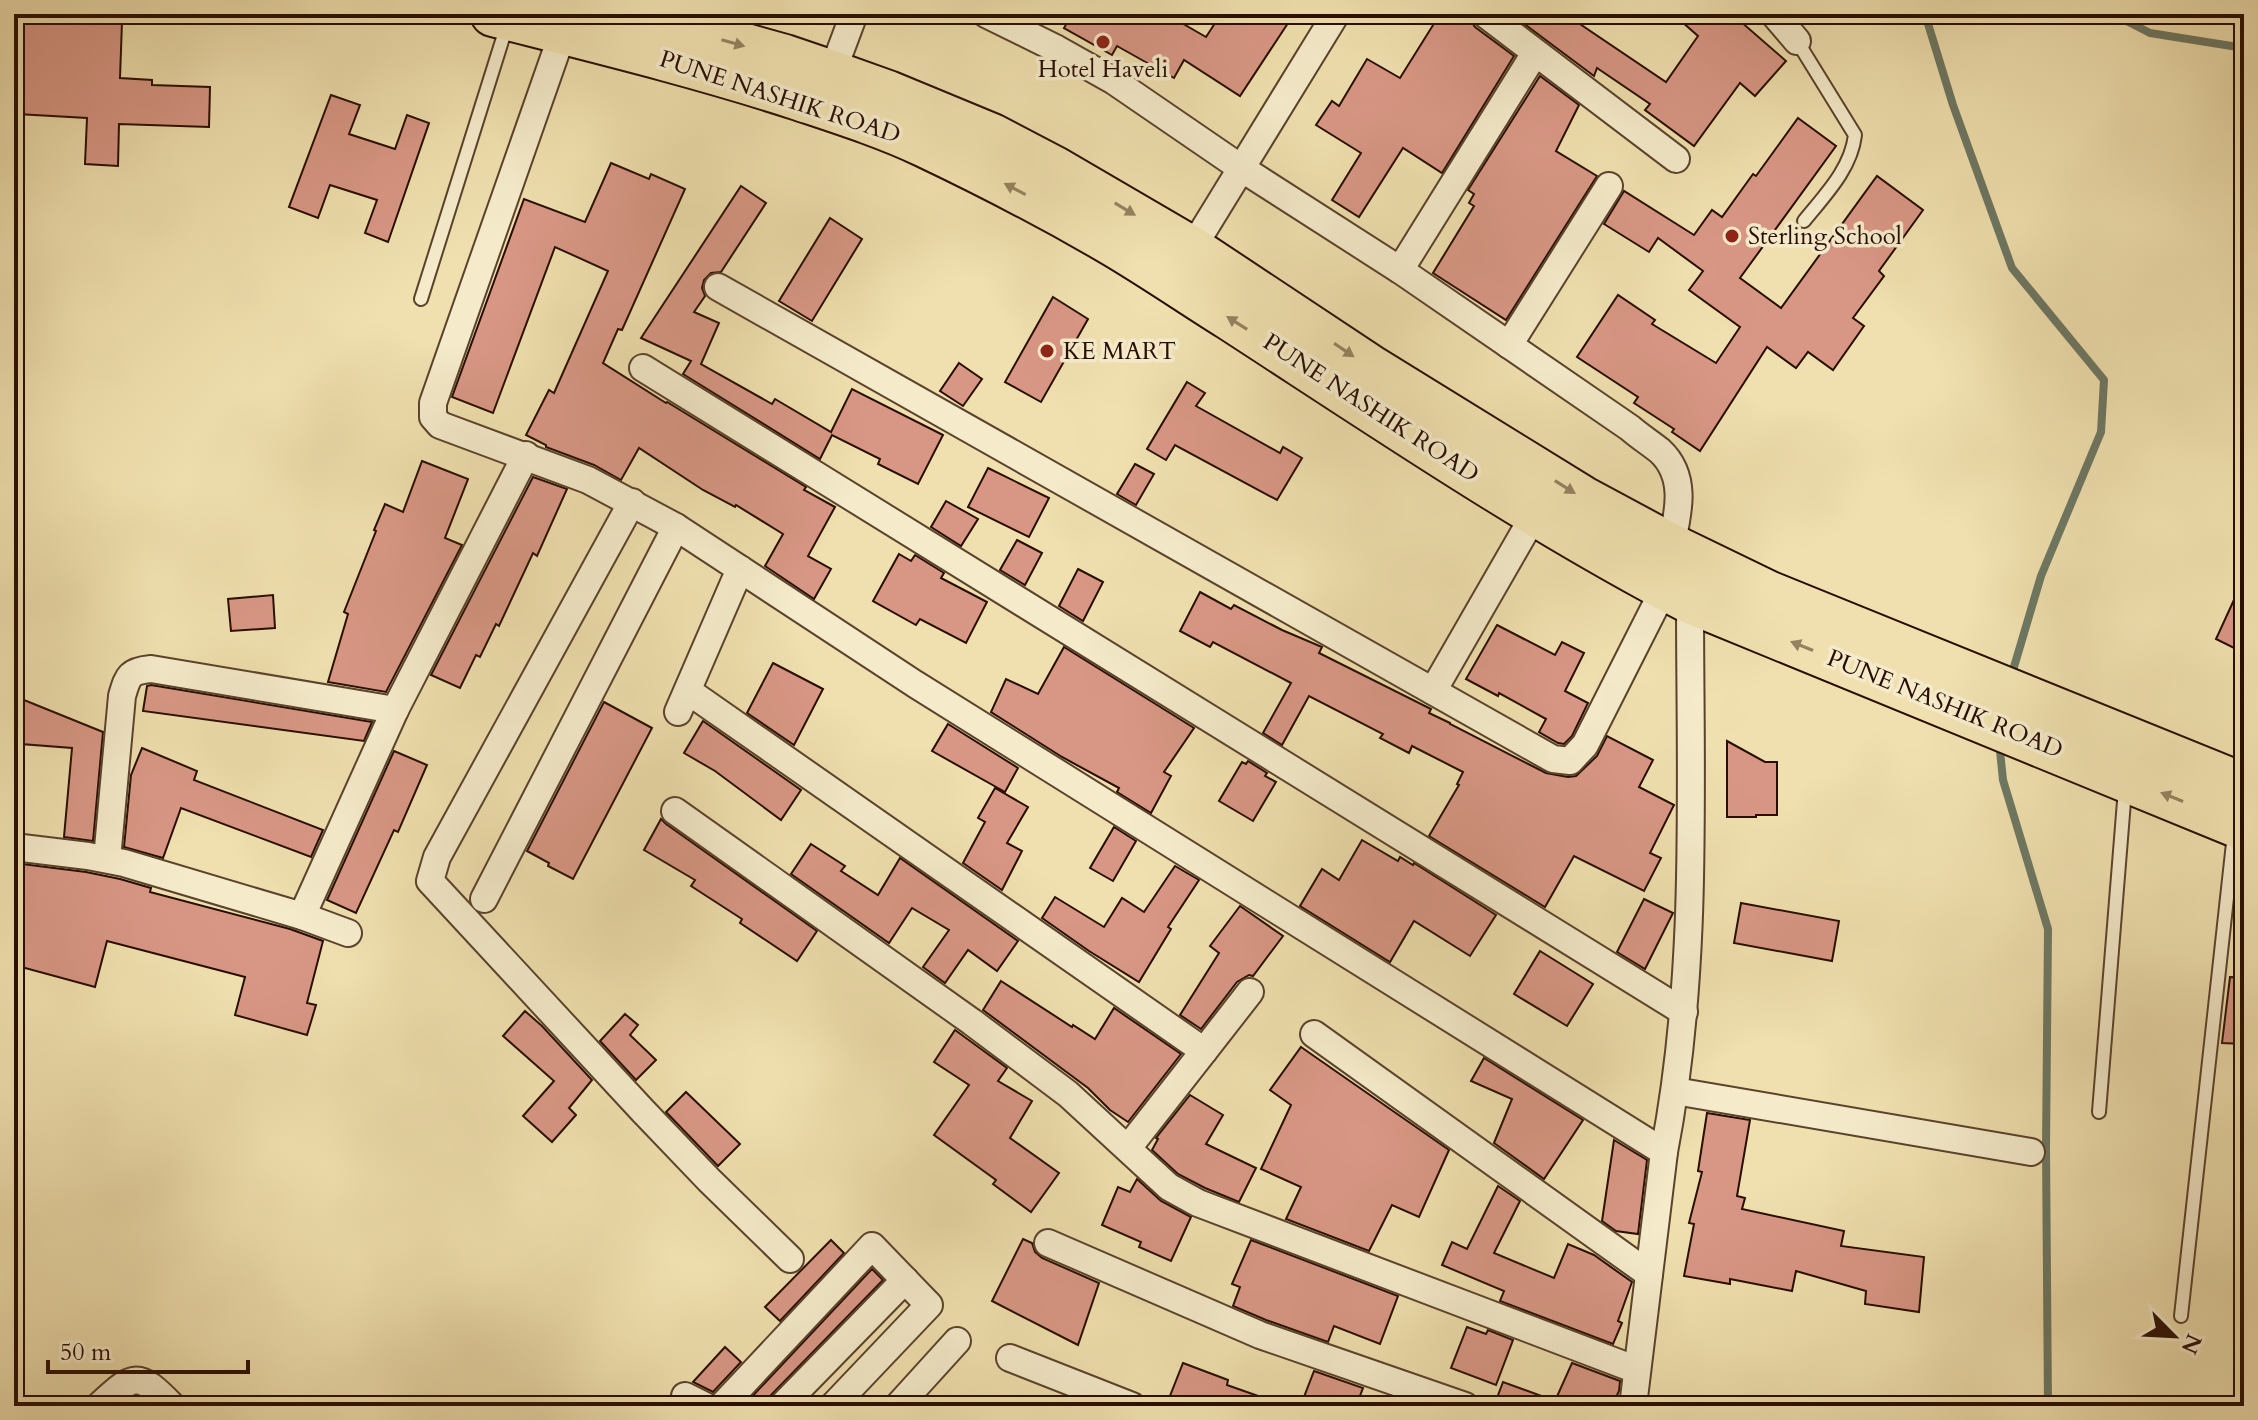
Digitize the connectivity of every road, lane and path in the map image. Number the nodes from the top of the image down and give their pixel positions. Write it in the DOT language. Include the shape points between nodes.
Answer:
graph roads {
  1 [pos="631,14"];
  2 [pos="854,14"];
  3 [pos="986,14"];
  4 [pos="1336,14"];
  5 [pos="1485,14"];
  6 [pos="1774,14"];
  7 [pos="501,16"];
  8 [pos="563,32"];
  9 [pos="1797,41"];
  10 [pos="1535,53"];
  11 [pos="832,73"];
  12 [pos="1676,159"];
  13 [pos="1241,168"];
  14 [pos="1609,186"];
  15 [pos="1804,221"];
  16 [pos="1182,265"];
  17 [pos="1400,270"];
  18 [pos="718,287"];
  19 [pos="421,299"];
  20 [pos="1509,345"];
  21 [pos="643,368"];
  22 [pos="526,455"];
  23 [pos="632,502"];
  24 [pos="1536,512"];
  25 [pos="676,527"];
  26 [pos="740,569"];
  27 [pos="1675,578"];
  28 [pos="1433,691"];
  29 [pos="395,710"];
  30 [pos="2126,778"];
  31 [pos="675,811"];
  32 [pos="2241,812"];
  33 [pos="14,847"];
  34 [pos="107,859"];
  35 [pos="484,899"];
  36 [pos="302,916"];
  37 [pos="348,933"];
  38 [pos="1250,992"];
  39 [pos="1684,1012"];
  40 [pos="1314,1034"];
  41 [pos="1204,1051"];
  42 [pos="1675,1091"];
  43 [pos="2099,1112"];
  44 [pos="1128,1148"];
  45 [pos="1664,1152"];
  46 [pos="2031,1152"];
  47 [pos="1048,1243"];
  48 [pos="790,1259"];
  49 [pos="1649,1274"];
  50 [pos="905,1280"];
  51 [pos="2181,1316"];
  52 [pos="957,1341"];
  53 [pos="1010,1358"];
  54 [pos="1637,1370"];
  55 [pos="99,1406"];
  56 [pos="172,1406"];
  57 [pos="722,1406"];
  58 [pos="782,1406"];
  59 [pos="833,1406"];
  60 [pos="898,1406"];
  61 [pos="1132,1406"];
  62 [pos="1465,1406"];
  63 [pos="1633,1406"];
  1 -- 11 [label="highway, PUNE NASHIK ROAD, one-way"];
  2 -- 11 [label="street"];
  3 -- 13 [label="street" via="1114,81"];
  4 -- 13 [label="street"];
  5 -- 10 [label="street"];
  6 -- 9 [label="street"];
  7 -- 8 [label="highway, PUNE NASHIK ROAD"];
  7 -- 19 [label="lane"];
  16 -- 8 [label="highway, PUNE NASHIK ROAD, one-way" via="1112,243 1012,187 846,113"];
  8 -- 22 [label="street" via="433,403 433,417 440,425"];
  9 -- 15 [label="lane" via="1855,135 1845,167"];
  10 -- 12 [label="street"];
  10 -- 17 [label="street"];
  11 -- 16 [label="highway, PUNE NASHIK ROAD, one-way" via="992,136 1055,169"];
  13 -- 16 [label="street"];
  13 -- 17 [label="street"];
  14 -- 20 [label="street"];
  24 -- 16 [label="highway, PUNE NASHIK ROAD, one-way" via="1413,437"];
  16 -- 27 [label="highway, PUNE NASHIK ROAD, one-way" via="1373,369 1582,498"];
  17 -- 20 [label="street"];
  18 -- 28 [label="street"];
  20 -- 27 [label="street" via="1662,453 1674,473 1680,505"];
  21 -- 39 [label="street"];
  22 -- 23 [label="street"];
  22 -- 29 [label="street"];
  23 -- 25 [label="street"];
  23 -- 48 [label="street" via="437,857 430,881 643,1111"];
  24 -- 27 [label="highway, PUNE NASHIK ROAD"];
  24 -- 28 [label="street"];
  25 -- 26 [label="street"];
  25 -- 35 [label="street"];
  26 -- 41 [label="street" via="683,702"];
  26 -- 45 [label="street" via="927,692"];
  27 -- 28 [label="street" via="1585,745 1570,761 1553,759"];
  30 -- 27 [label="highway, PUNE NASHIK ROAD, one-way"];
  27 -- 32 [label="highway, PUNE NASHIK ROAD" via="1770,594"];
  27 -- 39 [label="street" via="1690,913"];
  29 -- 34 [label="street" via="136,670 122,696"];
  29 -- 36 [label="street"];
  32 -- 30 [label="highway, PUNE NASHIK ROAD, one-way"];
  30 -- 43 [label="lane"];
  31 -- 44 [label="street" via="972,1022 1068,1094"];
  32 -- 51 [label="lane"];
  33 -- 34 [label="street"];
  34 -- 36 [label="street"];
  36 -- 37 [label="street"];
  38 -- 41 [label="street"];
  39 -- 42 [label="street"];
  40 -- 49 [label="street"];
  41 -- 44 [label="street"];
  42 -- 45 [label="street"];
  42 -- 46 [label="street"];
  44 -- 54 [label="street" via="1169,1187 1198,1203"];
  45 -- 49 [label="street"];
  47 -- 62 [label="street" via="1260,1335"];
  49 -- 54 [label="street"];
  50 -- 57 [label="street" via="872,1246"];
  50 -- 58 [label="street"];
  50 -- 59 [label="street" via="929,1305"];
  52 -- 60 [label="street"];
  53 -- 61 [label="street"];
  54 -- 63 [label="street"];
  55 -- 56 [label="street" via="125,1382 140,1379"];
}
